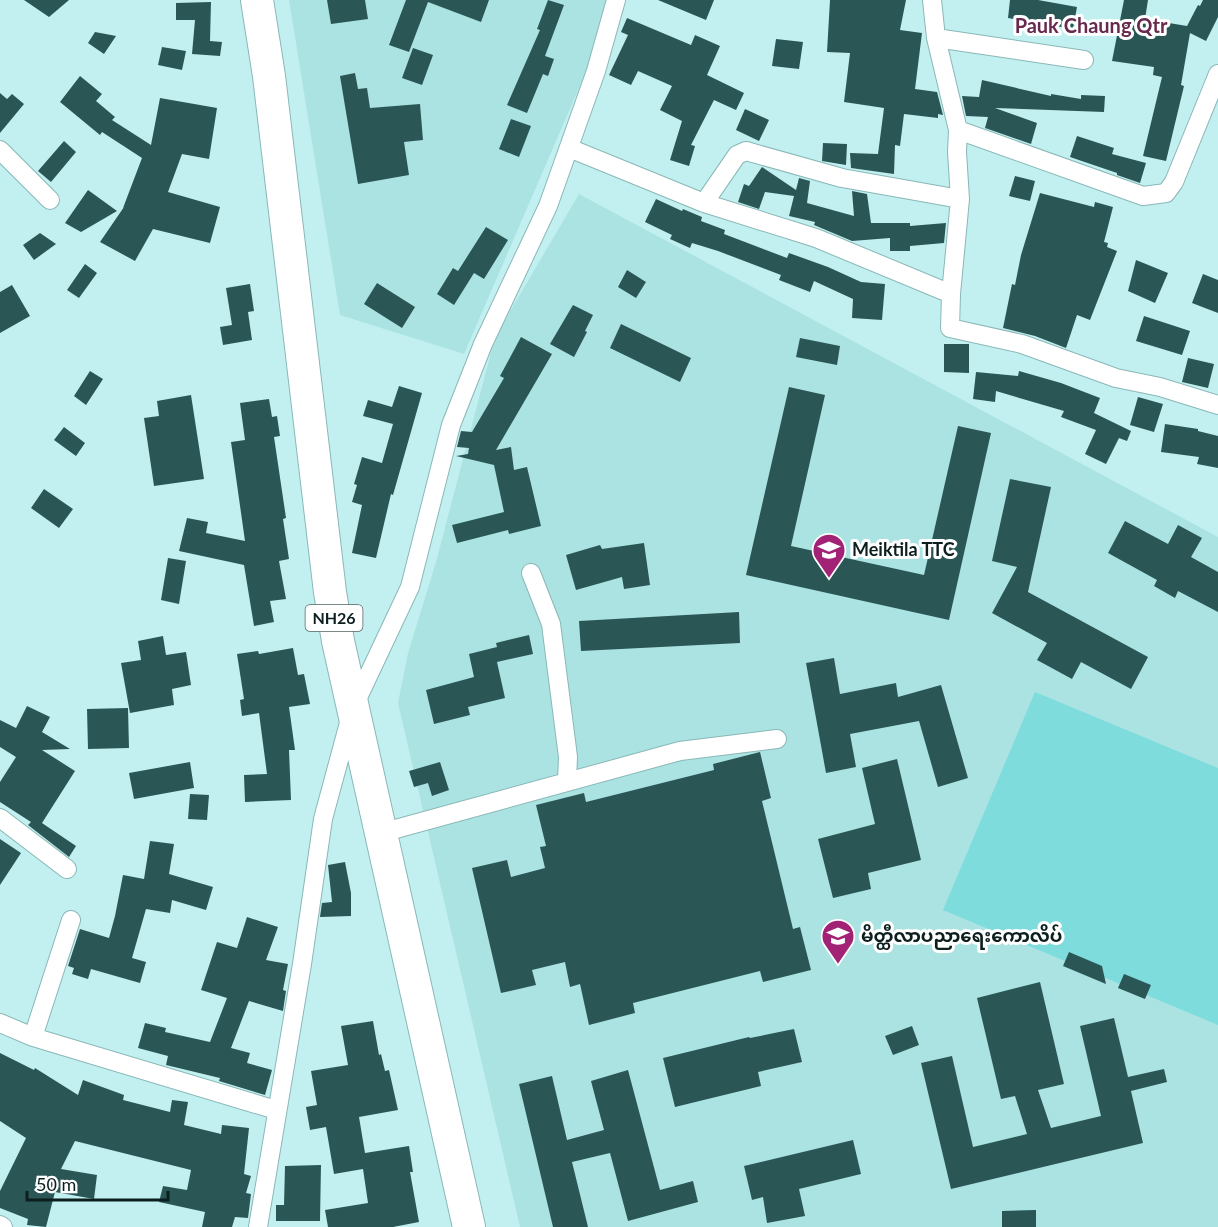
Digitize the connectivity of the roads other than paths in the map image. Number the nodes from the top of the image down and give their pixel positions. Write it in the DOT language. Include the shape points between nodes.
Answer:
graph roads {
  1 [pos="257,0"];
  2 [pos="616,0"];
  3 [pos="932,0"];
  4 [pos="936,38"];
  5 [pos="1084,60"];
  6 [pos="1218,74"];
  7 [pos="958,130"];
  8 [pos="569,148"];
  9 [pos="0,150"];
  10 [pos="960,199"];
  11 [pos="50,200"];
  12 [pos="704,204"];
  13 [pos="951,294"];
  14 [pos="1218,405"];
  15 [pos="531,573"];
  16 [pos="353,708"];
  17 [pos="777,739"];
  18 [pos="567,782"];
  19 [pos="0,818"];
  20 [pos="381,833"];
  21 [pos="68,869"];
  22 [pos="72,920"];
  23 [pos="0,1023"];
  24 [pos="33,1037"];
  25 [pos="276,1110"];
  26 [pos="258,1227"];
  27 [pos="469,1227"];
  1 -- 16 [label="highway, NH26" via="330,592"];
  2 -- 8 [label="street" via="597,71"];
  3 -- 4 [label="street"];
  4 -- 5 [label="street"];
  4 -- 7 [label="street"];
  6 -- 7 [label="street" via="1166,193 1143,196"];
  7 -- 10 [label="street"];
  8 -- 12 [label="street"];
  8 -- 16 [label="street" via="548,206 483,344 451,425 410,587"];
  9 -- 11 [label="street"];
  10 -- 12 [label="street" via="842,178 746,151 737,155"];
  10 -- 13 [label="street"];
  12 -- 13 [label="street" via="816,238"];
  13 -- 14 [label="street" via="950,328 1022,344 1116,378"];
  15 -- 18 [label="street" via="551,624 568,757"];
  16 -- 20 [label="highway, NH26"];
  16 -- 25 [label="street" via="323,819"];
  17 -- 18 [label="street" via="680,751"];
  18 -- 20 [label="street"];
  19 -- 21 [label="street"];
  20 -- 27 [label="highway, NH26"];
  22 -- 24 [label="street"];
  23 -- 24 [label="street"];
  24 -- 25 [label="street"];
  25 -- 26 [label="street"];
}
